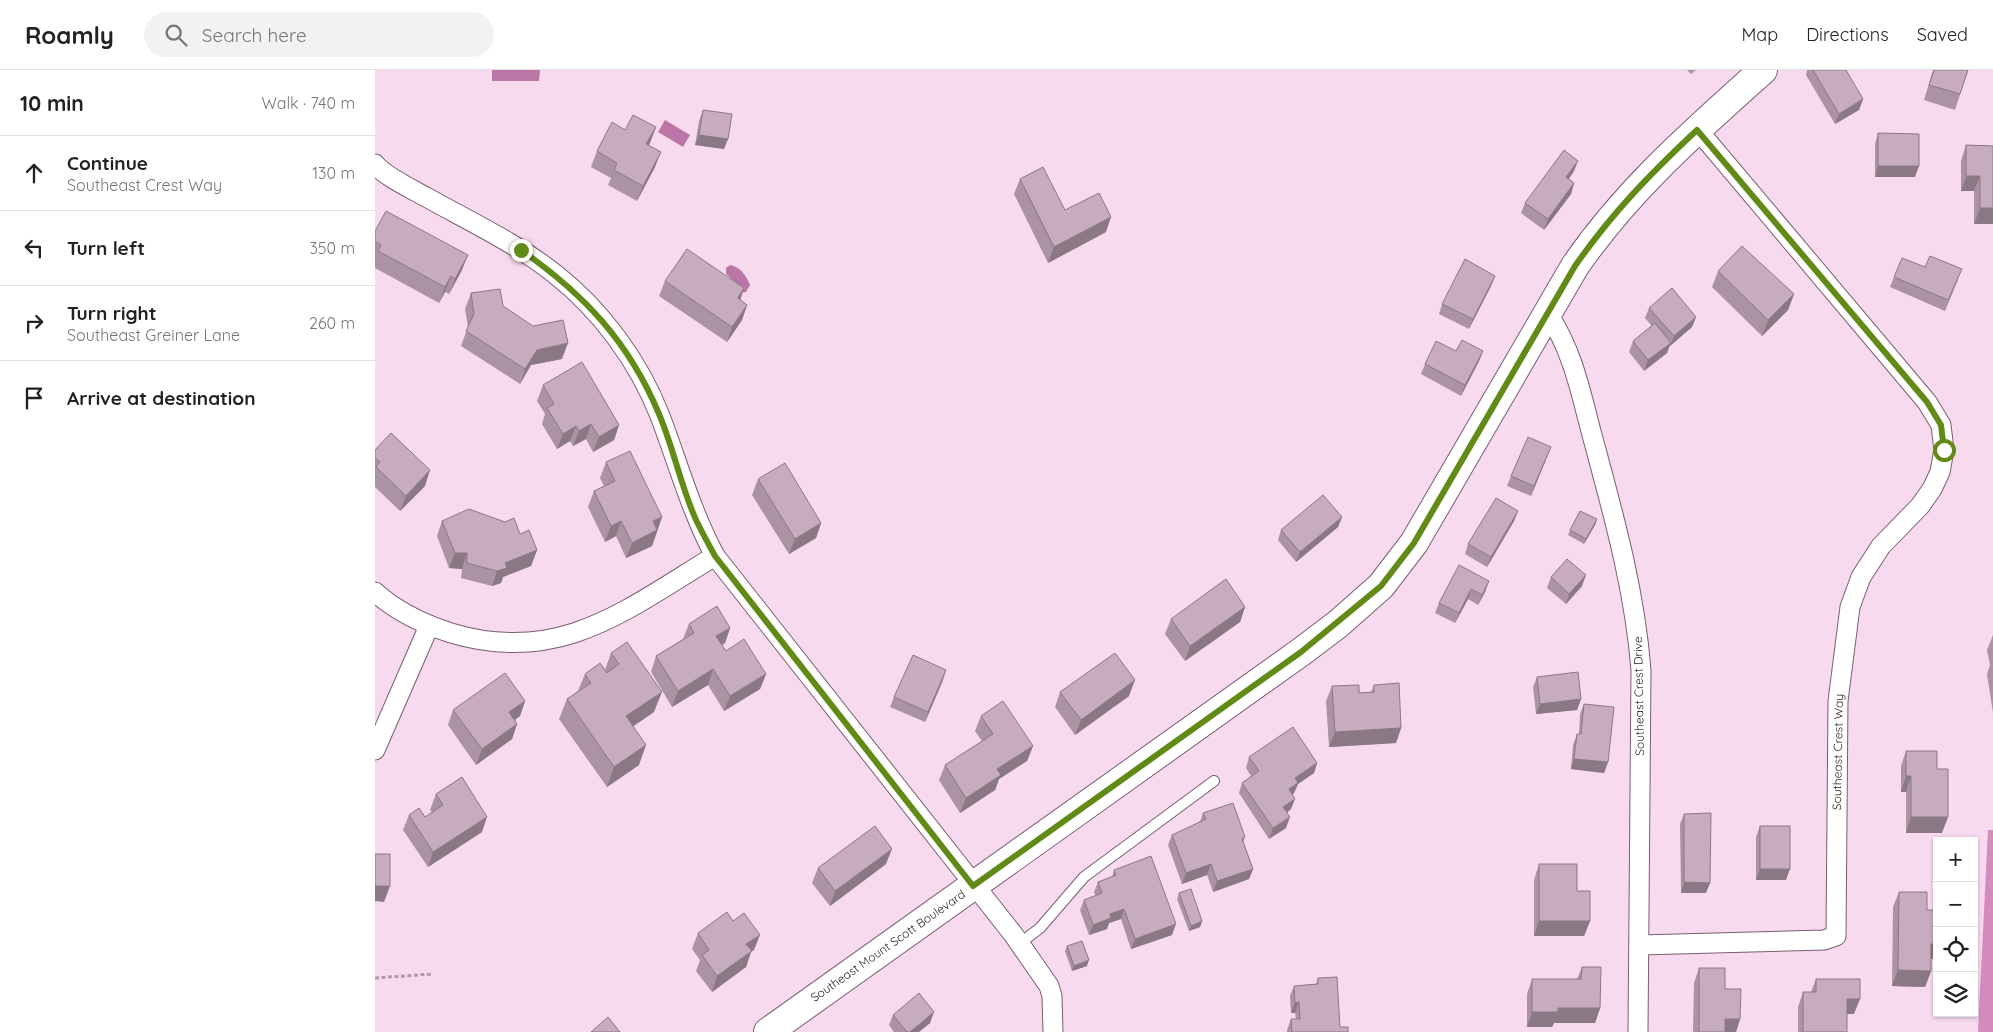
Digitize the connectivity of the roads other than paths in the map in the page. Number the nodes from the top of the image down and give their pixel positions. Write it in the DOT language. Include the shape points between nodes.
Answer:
graph roads {
  1 [pos="1763,70"];
  2 [pos="1697,130"];
  3 [pos="375,164"];
  4 [pos="1548,314"];
  5 [pos="715,556"];
  6 [pos="375,592"];
  7 [pos="429,626"];
  8 [pos="375,750"];
  9 [pos="1214,781"];
  10 [pos="973,886"];
  11 [pos="1019,944"];
  12 [pos="1640,945"];
  13 [pos="768,1032"];
  14 [pos="1053,1032"];
  15 [pos="1638,1032"];
  1 -- 2 [label="main road, Southeast Mount Scott Boulevard"];
  2 -- 4 [label="main road, Southeast Mount Scott Boulevard" via="1615,211 1575,266"];
  2 -- 12 [label="street, Southeast Crest Way" via="1927,402 1941,425 1944,450 1940,472 1932,489 1881,546 1861,577 1850,607 1837,702 1835,936 1824,940"];
  3 -- 5 [label="street" via="417,192 521,250 555,274 609,328 638,370 659,415 697,521"];
  4 -- 10 [label="main road, Southeast Mount Scott Boulevard" via="1414,543 1381,586 1301,652"];
  4 -- 12 [label="street, Southeast Crest Drive" via="1569,349 1633,600 1641,670"];
  5 -- 7 [label="street" via="605,622 570,636 510,643 471,639"];
  5 -- 10 [label="street"];
  6 -- 7 [label="street" via="399,611"];
  7 -- 8 [label="street"];
  9 -- 11 [label="lane" via="1084,877 1040,928"];
  10 -- 11 [label="street"];
  10 -- 13 [label="main road, Southeast Mount Scott Boulevard"];
  11 -- 14 [label="street" via="1049,986"];
  12 -- 15 [label="street, Southeast Crest Drive"];
}
